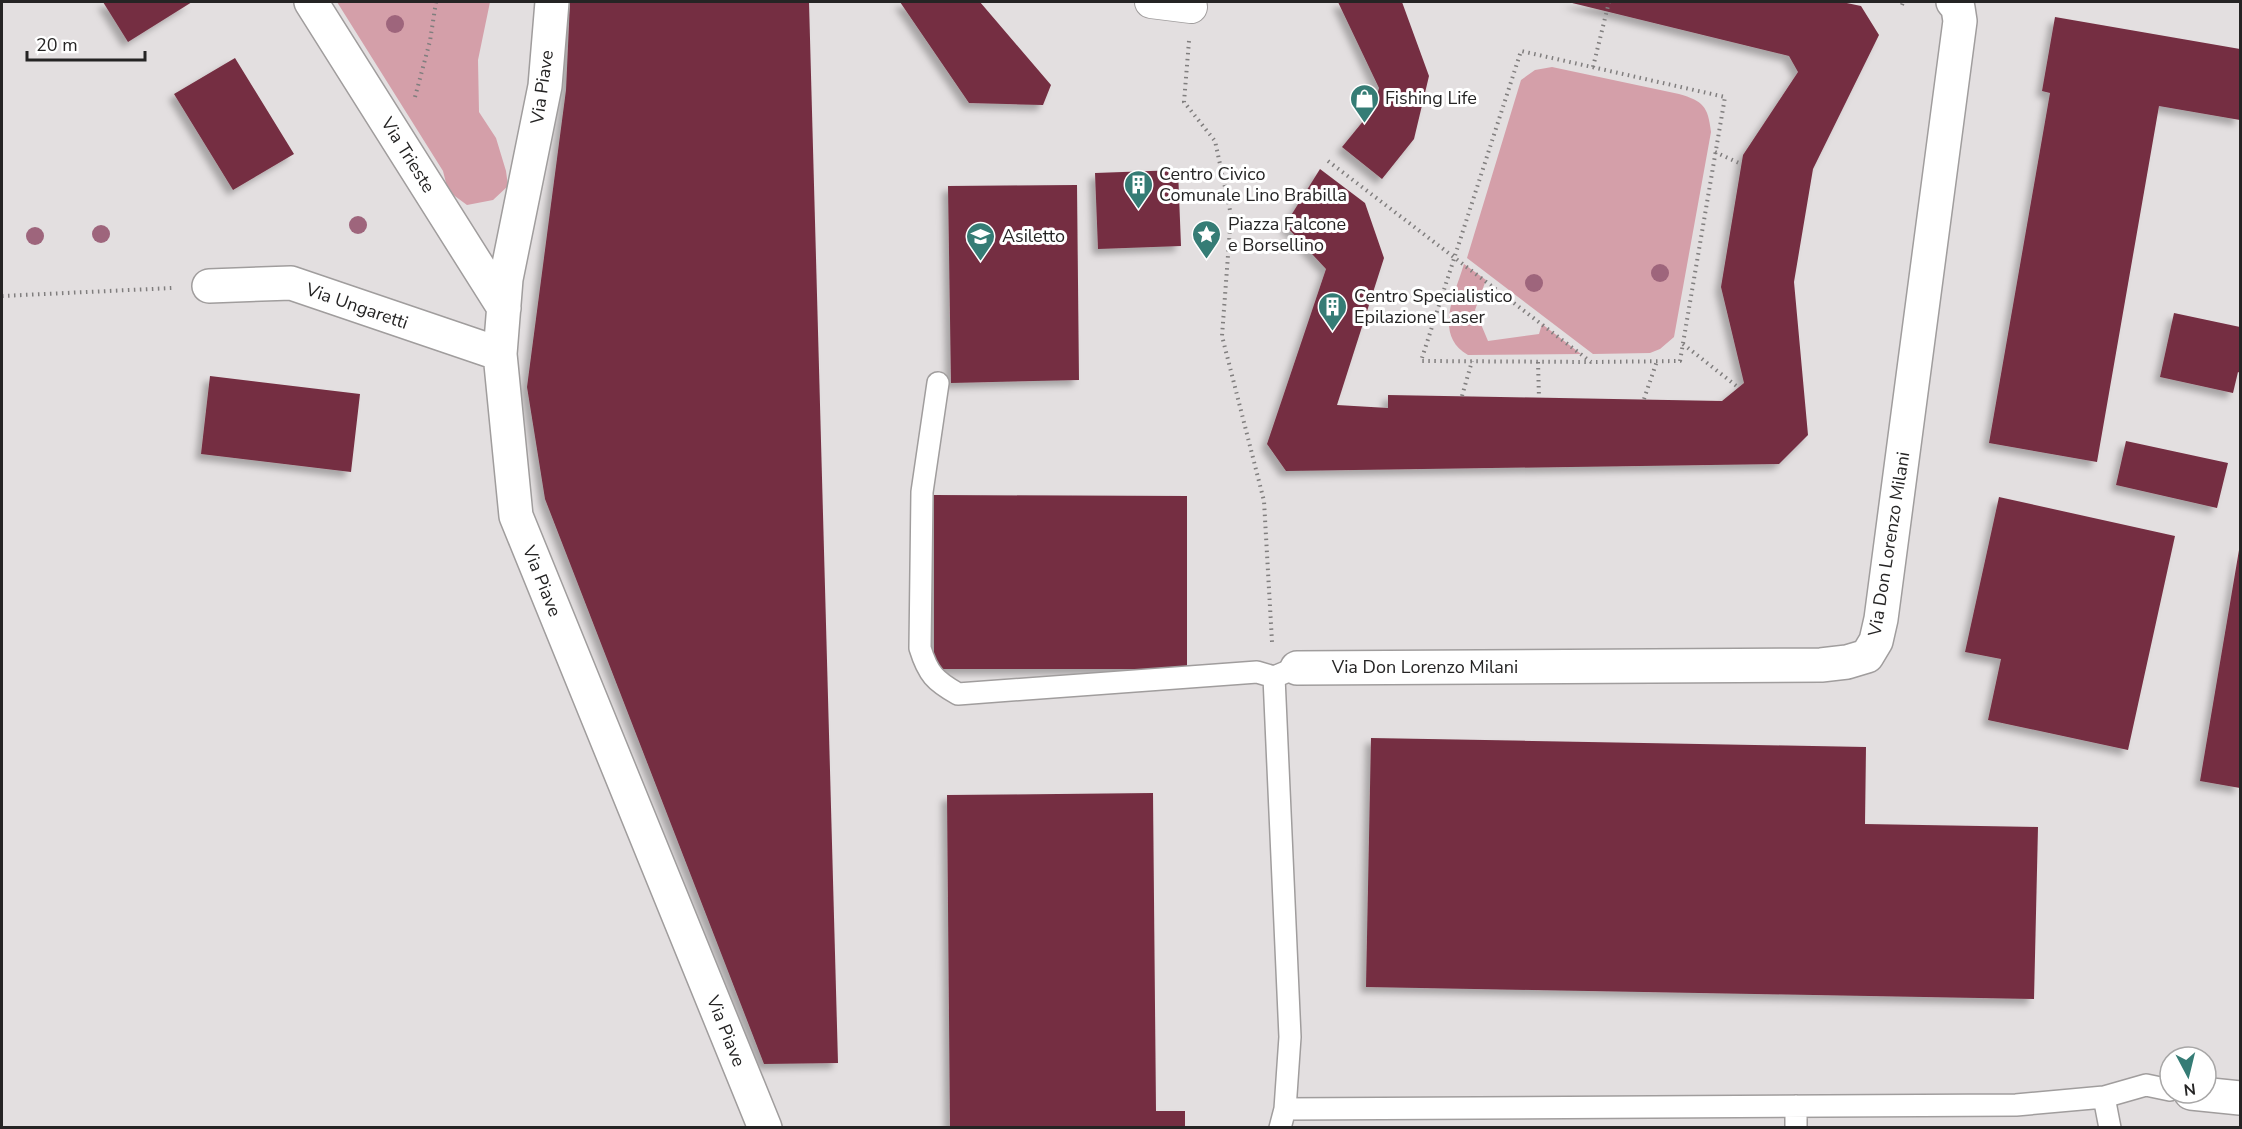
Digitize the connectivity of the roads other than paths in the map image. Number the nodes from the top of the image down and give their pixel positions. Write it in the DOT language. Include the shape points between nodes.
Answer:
graph roads {
  1 [pos="311,2"];
  2 [pos="552,2"];
  3 [pos="1152,2"];
  4 [pos="1955,5"];
  5 [pos="1191,7"];
  6 [pos="209,286"];
  7 [pos="504,308"];
  8 [pos="500,354"];
  9 [pos="938,383"];
  10 [pos="1286,672"];
  11 [pos="2158,1088"];
  12 [pos="2218,1096"];
  13 [pos="2104,1097"];
  14 [pos="2241,1098"];
  15 [pos="1796,1106"];
  16 [pos="1283,1118"];
  17 [pos="765,1128"];
  18 [pos="1796,1128"];
  19 [pos="2110,1128"];
  1 -- 7 [label="street, Via Trieste"];
  2 -- 7 [label="street, Via Piave" via="545,86"];
  3 -- 5 [label="street"];
  4 -- 10 [label="street, Via Don Lorenzo Milani" via="1960,21 1881,619 1876,641 1867,656 1821,665"];
  6 -- 8 [label="street, Via Ungaretti" via="291,283"];
  7 -- 8 [label="street, Via Piave"];
  8 -- 17 [label="street, Via Piave" via="516,516"];
  9 -- 10 [label="lane" via="922,492 920,648 926,668 937,682 958,694"];
  10 -- 16 [label="lane" via="1290,1037"];
  11 -- 13 [label="lane" via="2146,1085"];
  12 -- 14 [label="street"];
  13 -- 15 [label="lane" via="2016,1105"];
  13 -- 19 [label="lane"];
  15 -- 16 [label="lane"];
  15 -- 18 [label="lane"];
}
